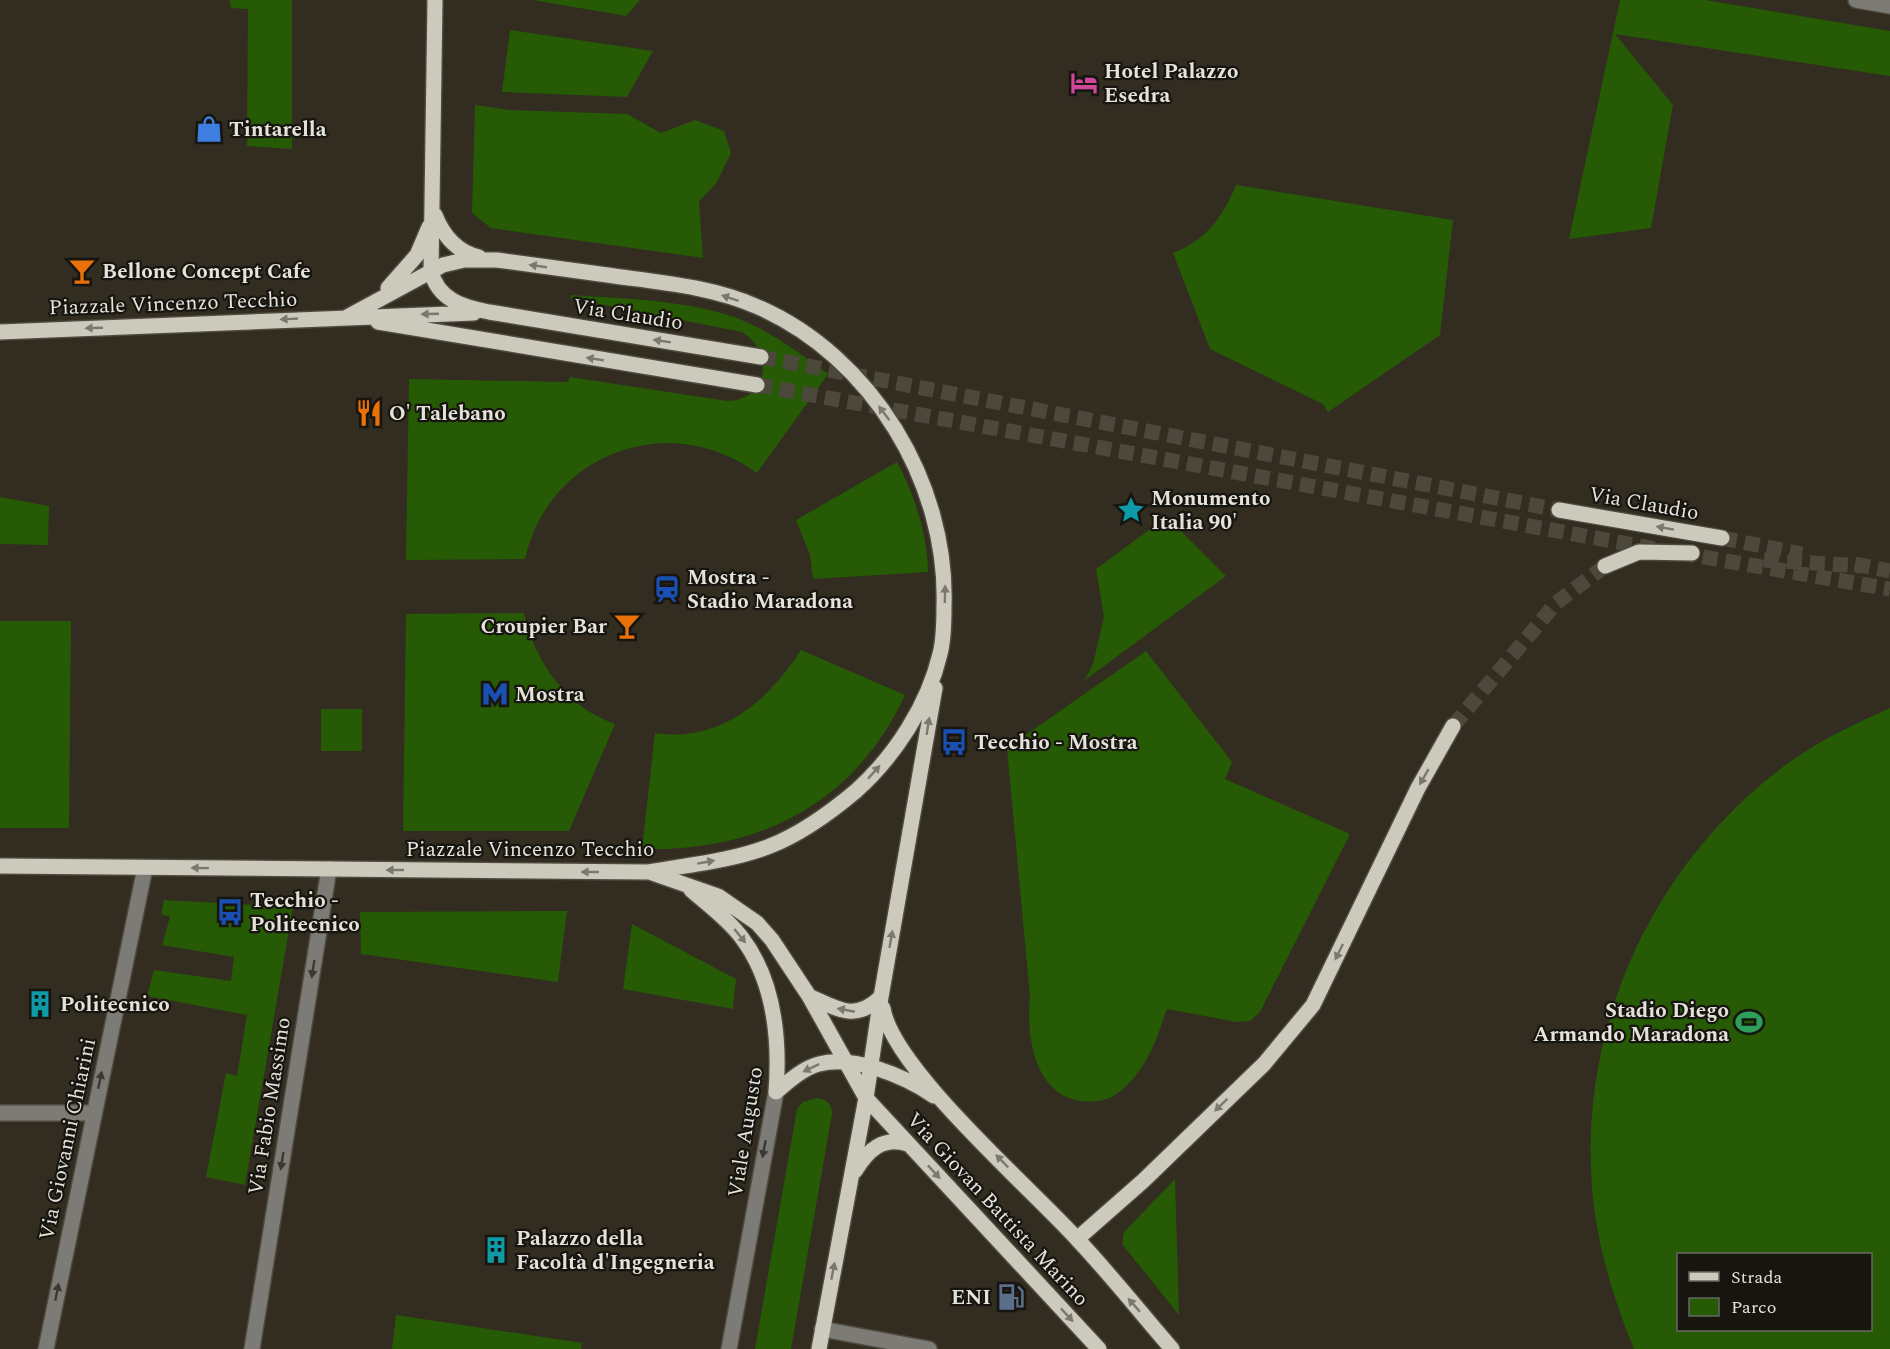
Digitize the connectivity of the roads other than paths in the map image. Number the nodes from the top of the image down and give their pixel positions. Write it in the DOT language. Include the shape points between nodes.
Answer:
graph roads {
  1 [pos="435,0"];
  2 [pos="1856,0"];
  3 [pos="1890,6"];
  4 [pos="434,213"];
  5 [pos="497,260"];
  6 [pos="431,270"];
  7 [pos="489,312"];
  8 [pos="347,316"];
  9 [pos="0,332"];
  10 [pos="761,357"];
  11 [pos="757,385"];
  12 [pos="1559,510"];
  13 [pos="1722,538"];
  14 [pos="1692,553"];
  15 [pos="1605,566"];
  16 [pos="941,653"];
  17 [pos="1453,726"];
  18 [pos="0,866"];
  19 [pos="145,868"];
  20 [pos="329,869"];
  21 [pos="648,872"];
  22 [pos="682,883"];
  23 [pos="809,996"];
  24 [pos="881,997"];
  25 [pos="846,1064"];
  26 [pos="871,1069"];
  27 [pos="776,1092"];
  28 [pos="866,1098"];
  29 [pos="944,1102"];
  30 [pos="0,1113"];
  31 [pos="93,1113"];
  32 [pos="908,1144"];
  33 [pos="851,1176"];
  34 [pos="1077,1239"];
  35 [pos="822,1329"];
  36 [pos="46,1349"];
  37 [pos="252,1349"];
  38 [pos="729,1349"];
  39 [pos="819,1349"];
  40 [pos="929,1349"];
  41 [pos="1099,1349"];
  42 [pos="1172,1349"];
  1 -- 4 [label="main road"];
  2 -- 3 [label="street"];
  4 -- 5 [label="main road" via="456,246 472,256"];
  4 -- 6 [label="main road"];
  4 -- 8 [label="main road" via="417,255 400,277"];
  5 -- 6 [label="main road, Piazzale Vincenzo Tecchio" via="464,260"];
  16 -- 5 [label="main road, Piazzale Vincenzo Tecchio, one-way" via="943,565 924,485 894,426 863,385 835,357 758,307 707,290"];
  6 -- 7 [label="main road" via="445,297 462,306"];
  6 -- 8 [label="main road, Piazzale Vincenzo Tecchio"];
  7 -- 8 [label="main road, Piazzale Vincenzo Tecchio, one-way"];
  10 -- 7 [label="main road, Via Claudio, one-way"];
  8 -- 9 [label="main road, Piazzale Vincenzo Tecchio, one-way"];
  11 -- 8 [label="main road, Piazzale Vincenzo Tecchio, one-way"];
  13 -- 12 [label="main road, Via Claudio, one-way"];
  14 -- 15 [label="main road" via="1639,552"];
  21 -- 16 [label="main road, Piazzale Vincenzo Tecchio, one-way" via="734,857 770,846 839,804 874,773 909,727"];
  24 -- 16 [label="main road, one-way"];
  17 -- 34 [label="main road, one-way" via="1418,788 1313,1005 1264,1064"];
  18 -- 19 [label="main road, Piazzale Vincenzo Tecchio"];
  20 -- 19 [label="main road, Piazzale Vincenzo Tecchio, one-way"];
  31 -- 19 [label="street, Via Giovanni Chiarini, one-way"];
  21 -- 20 [label="main road, Piazzale Vincenzo Tecchio, one-way"];
  20 -- 37 [label="street, Via Fabio Massimo, one-way"];
  21 -- 22 [label="main road, Viale Augusto"];
  22 -- 23 [label="main road, Viale Augusto" via="731,903 757,923"];
  22 -- 27 [label="main road, Viale Augusto, one-way" via="724,919 755,957 775,1023"];
  24 -- 23 [label="main road, one-way" via="870,1007 851,1012"];
  23 -- 25 [label="main road, Viale Augusto"];
  24 -- 26 [label="main road"];
  24 -- 29 [label="main road, Via Giovan Battista Marino" via="890,1032"];
  25 -- 26 [label="main road, Via Giovan Battista Marino"];
  25 -- 27 [label="main road, Via Giovan Battista Marino, one-way" via="816,1065"];
  25 -- 28 [label="main road, Viale Augusto"];
  26 -- 28 [label="main road"];
  26 -- 29 [label="main road, Via Giovan Battista Marino" via="928,1091"];
  27 -- 38 [label="street, Viale Augusto, one-way"];
  28 -- 32 [label="main road, Via Giovan Battista Marino"];
  28 -- 33 [label="main road"];
  34 -- 29 [label="main road, Via Giovan Battista Marino, one-way"];
  30 -- 31 [label="street"];
  36 -- 31 [label="street, Via Giovanni Chiarini, one-way"];
  32 -- 33 [label="main road" via="881,1144 866,1155"];
  32 -- 41 [label="main road, Via Giovan Battista Marino, one-way"];
  35 -- 33 [label="main road, one-way"];
  42 -- 34 [label="main road, Via Giovan Battista Marino, one-way"];
  35 -- 39 [label="main road"];
  35 -- 40 [label="street"];
}
